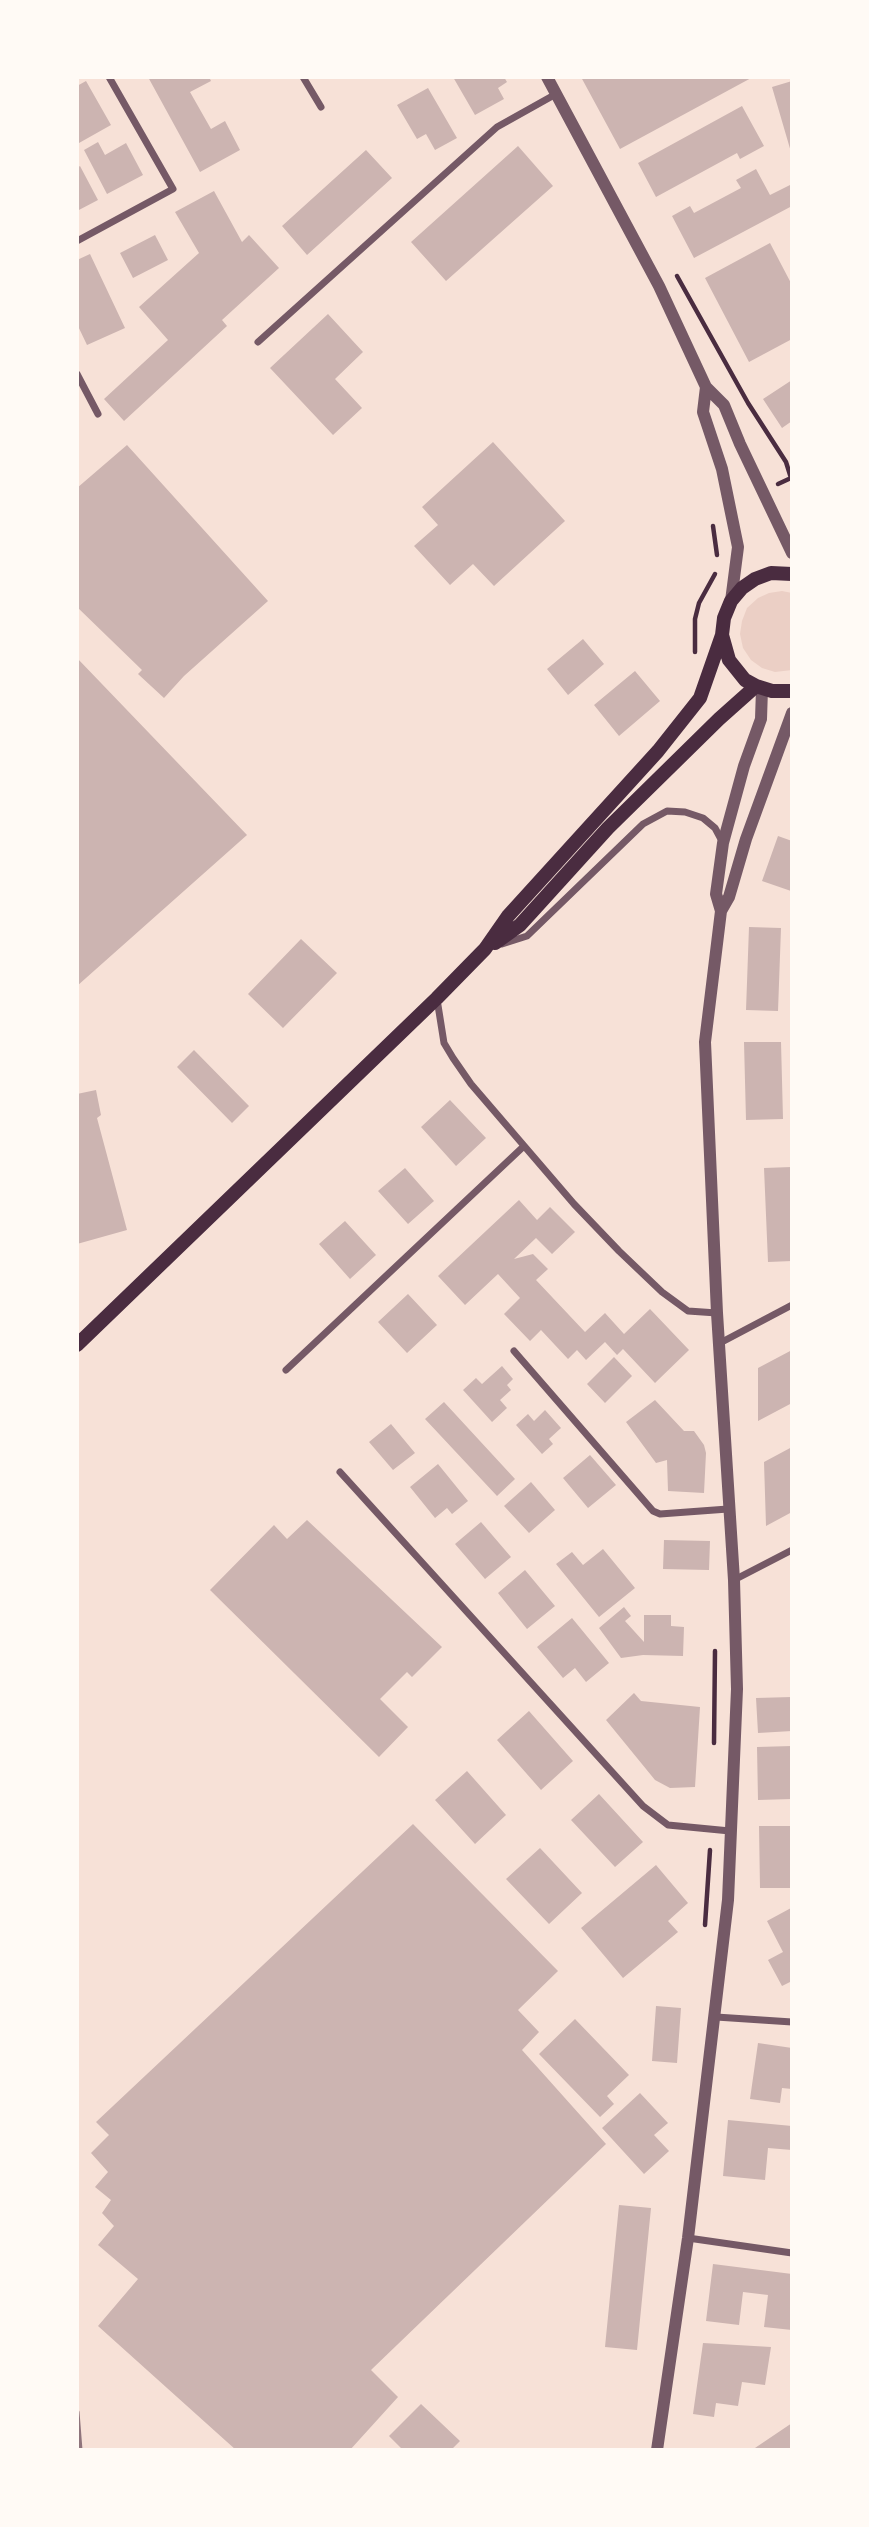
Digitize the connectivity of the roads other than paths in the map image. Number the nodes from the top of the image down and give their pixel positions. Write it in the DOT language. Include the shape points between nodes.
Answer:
graph roads {
  1 [pos="109,77"];
  2 [pos="303,77"];
  3 [pos="547,77"];
  4 [pos="556,94"];
  5 [pos="321,107"];
  6 [pos="77,241"];
  7 [pos="258,342"];
  8 [pos="77,374"];
  9 [pos="706,387"];
  10 [pos="98,414"];
  11 [pos="792,553"];
  12 [pos="792,574"];
  13 [pos="731,601"];
  14 [pos="722,635"];
  15 [pos="759,688"];
  16 [pos="792,691"];
  17 [pos="792,713"];
  18 [pos="723,844"];
  19 [pos="721,911"];
  20 [pos="485,949"];
  21 [pos="437,999"];
  22 [pos="524,1146"];
  23 [pos="792,1305"];
  24 [pos="717,1313"];
  25 [pos="720,1343"];
  26 [pos="77,1345"];
  27 [pos="514,1350"];
  28 [pos="286,1370"];
  29 [pos="340,1472"];
  30 [pos="728,1509"];
  31 [pos="792,1550"];
  32 [pos="734,1580"];
  33 [pos="730,1831"];
  34 [pos="716,2017"];
  35 [pos="792,2022"];
  36 [pos="688,2238"];
  37 [pos="792,2253"];
  38 [pos="657,2450"];
  1 -- 6 [label="street" via="173,189"];
  2 -- 5 [label="street"];
  3 -- 4 [label="street"];
  4 -- 7 [label="street" via="497,127"];
  4 -- 9 [label="street" via="659,286"];
  8 -- 10 [label="street"];
  9 -- 11 [label="street" via="724,405"];
  9 -- 13 [label="street" via="703,412 722,469 738,547"];
  12 -- 13 [label="main road" via="771,573 755,579"];
  13 -- 14 [label="main road"];
  14 -- 15 [label="main road" via="736,671"];
  14 -- 20 [label="main road" via="700,698 658,751 508,916"];
  15 -- 16 [label="main road"];
  15 -- 18 [label="street" via="761,719"];
  15 -- 20 [label="main road" via="719,719 608,828 520,925"];
  17 -- 19 [label="street"];
  18 -- 19 [label="street" via="716,894"];
  18 -- 20 [label="street" via="703,818 667,811 643,824 527,936"];
  19 -- 24 [label="street" via="705,1042"];
  20 -- 21 [label="main road"];
  21 -- 22 [label="street" via="444,1043 471,1084"];
  21 -- 26 [label="main road"];
  22 -- 24 [label="street" via="662,1292 688,1311"];
  22 -- 28 [label="street"];
  23 -- 25 [label="street"];
  24 -- 25 [label="street"];
  25 -- 30 [label="street"];
  27 -- 30 [label="street" via="653,1511"];
  29 -- 33 [label="street" via="643,1806 668,1825"];
  30 -- 32 [label="street"];
  31 -- 32 [label="street"];
  32 -- 33 [label="street" via="737,1689"];
  33 -- 34 [label="street"];
  34 -- 35 [label="street"];
  34 -- 36 [label="street"];
  36 -- 37 [label="street"];
  36 -- 38 [label="street"];
}
